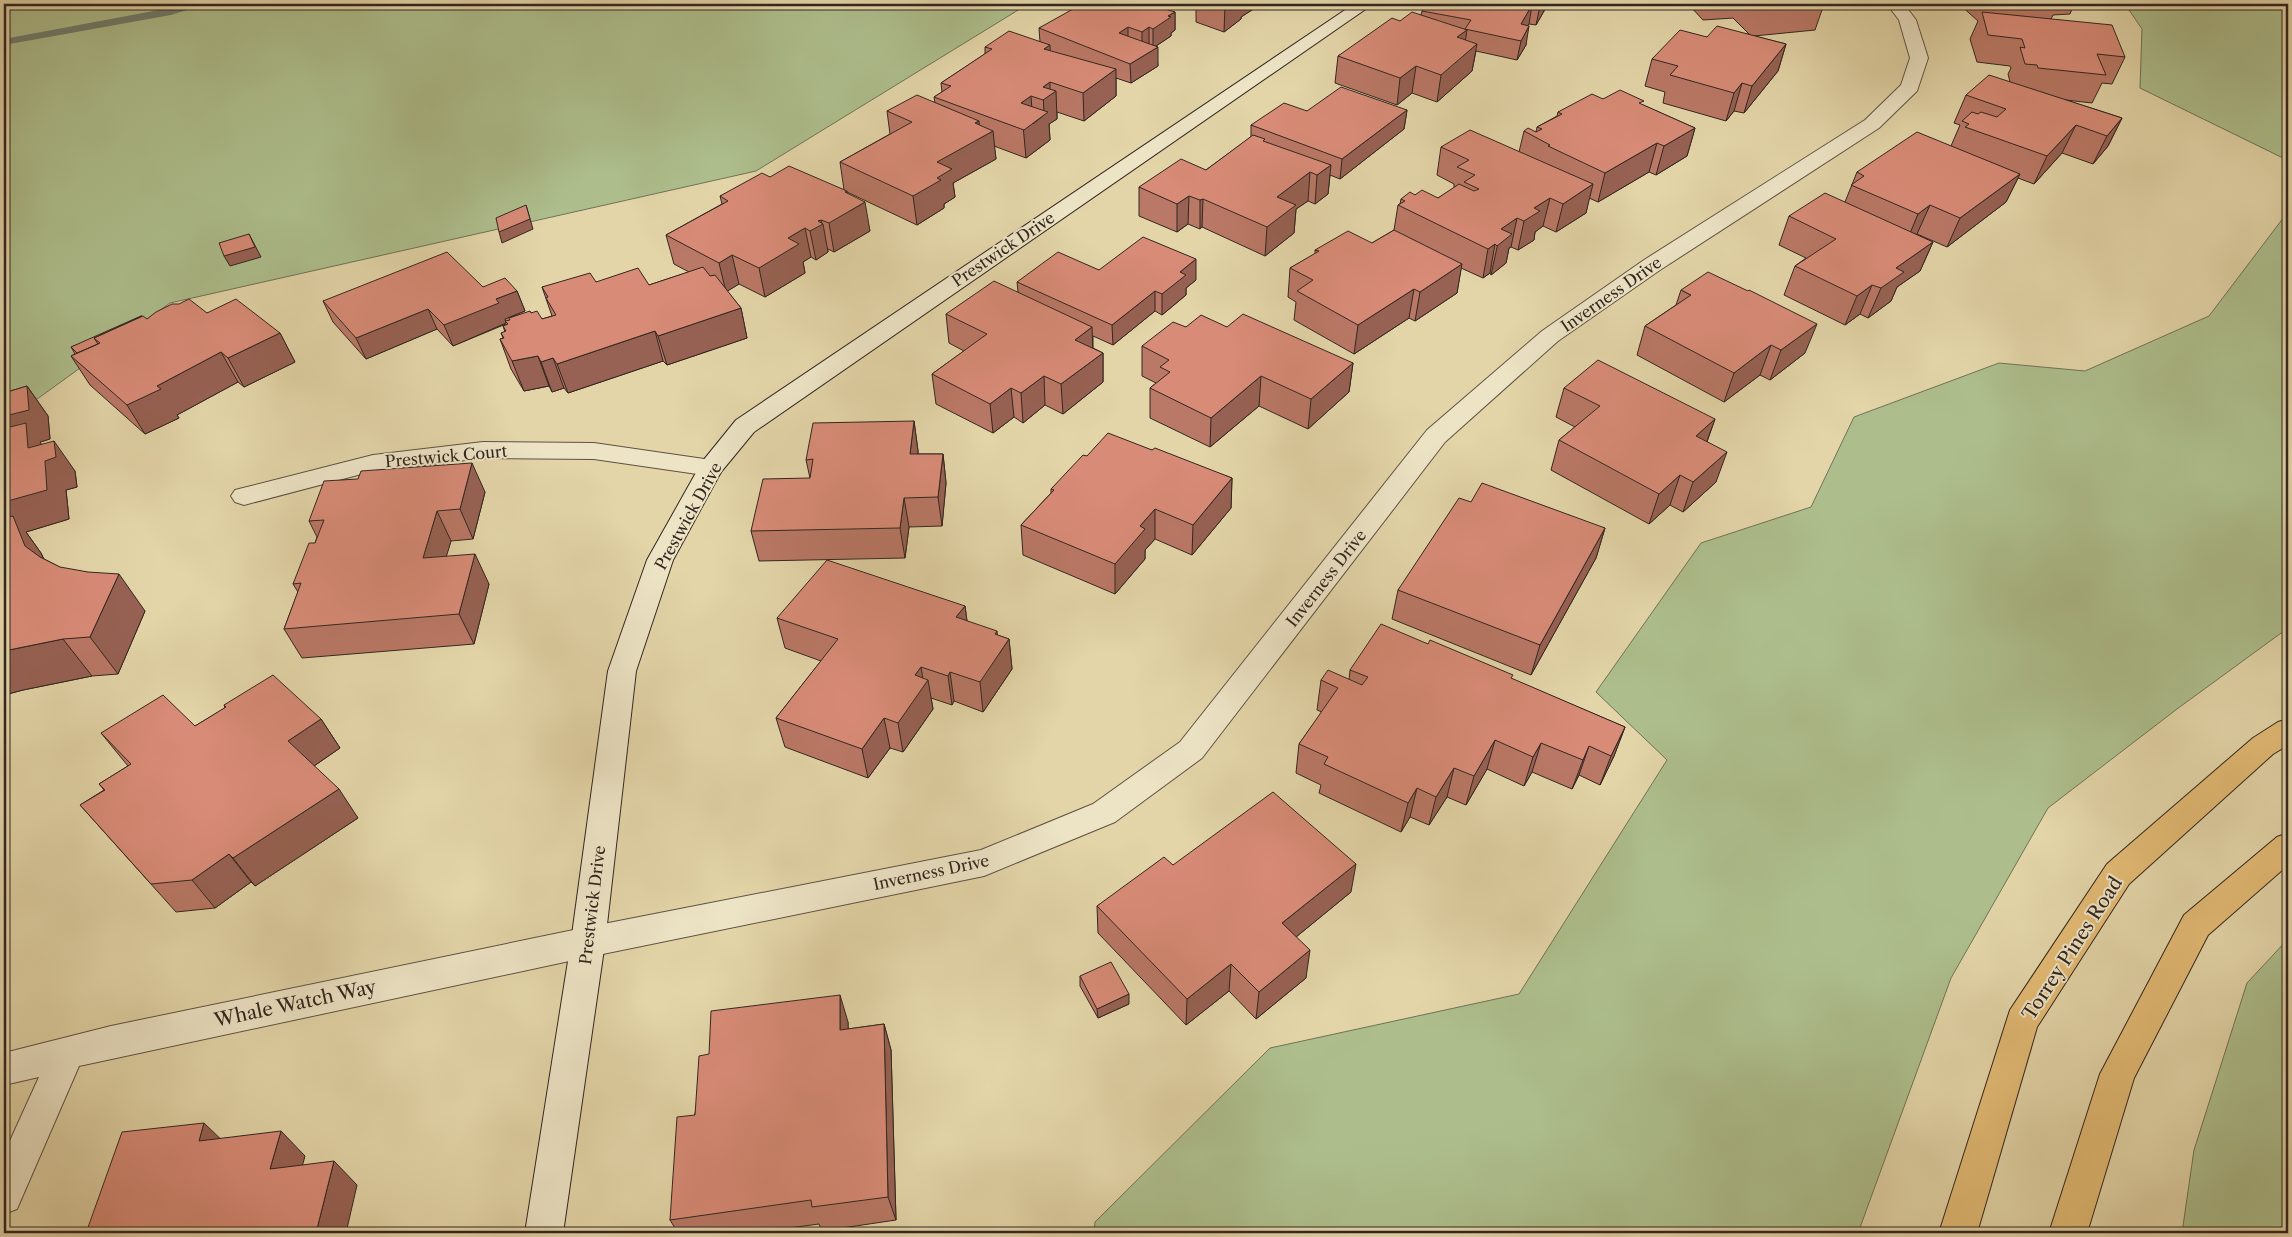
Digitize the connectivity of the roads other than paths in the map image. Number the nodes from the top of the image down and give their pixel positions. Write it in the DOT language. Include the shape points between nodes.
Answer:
graph roads {
  1 [pos="1365,4"];
  2 [pos="1895,4"];
  3 [pos="711,468"];
  4 [pos="244,496"];
  5 [pos="2288,730"];
  6 [pos="2288,846"];
  7 [pos="588,942"];
  8 [pos="67,1053"];
  9 [pos="4,1069"];
  10 [pos="4,1196"];
  11 [pos="544,1233"];
  12 [pos="1958,1233"];
  13 [pos="2068,1233"];
  1 -- 3 [label="street, Prestwick Drive" via="745,426"];
  2 -- 7 [label="street, Inverness Drive" via="1908,20 1919,58 1910,87 1872,124 1652,265 1550,336 1436,436 1191,750 1104,813 984,863"];
  3 -- 4 [label="street, Prestwick Court" via="594,451 483,450 373,463"];
  3 -- 7 [label="street, Prestwick Drive" via="660,560 622,671"];
  5 -- 12 [label="main road, Torrey Pines Road" via="2262,746 2118,874 2022,1021"];
  6 -- 13 [label="main road" via="2196,925 2118,1074"];
  7 -- 8 [label="street, Whale Watch Way"];
  7 -- 11 [label="street, Prestwick Drive"];
  8 -- 9 [label="street, Whale Watch Way"];
  8 -- 10 [label="street"];
}
